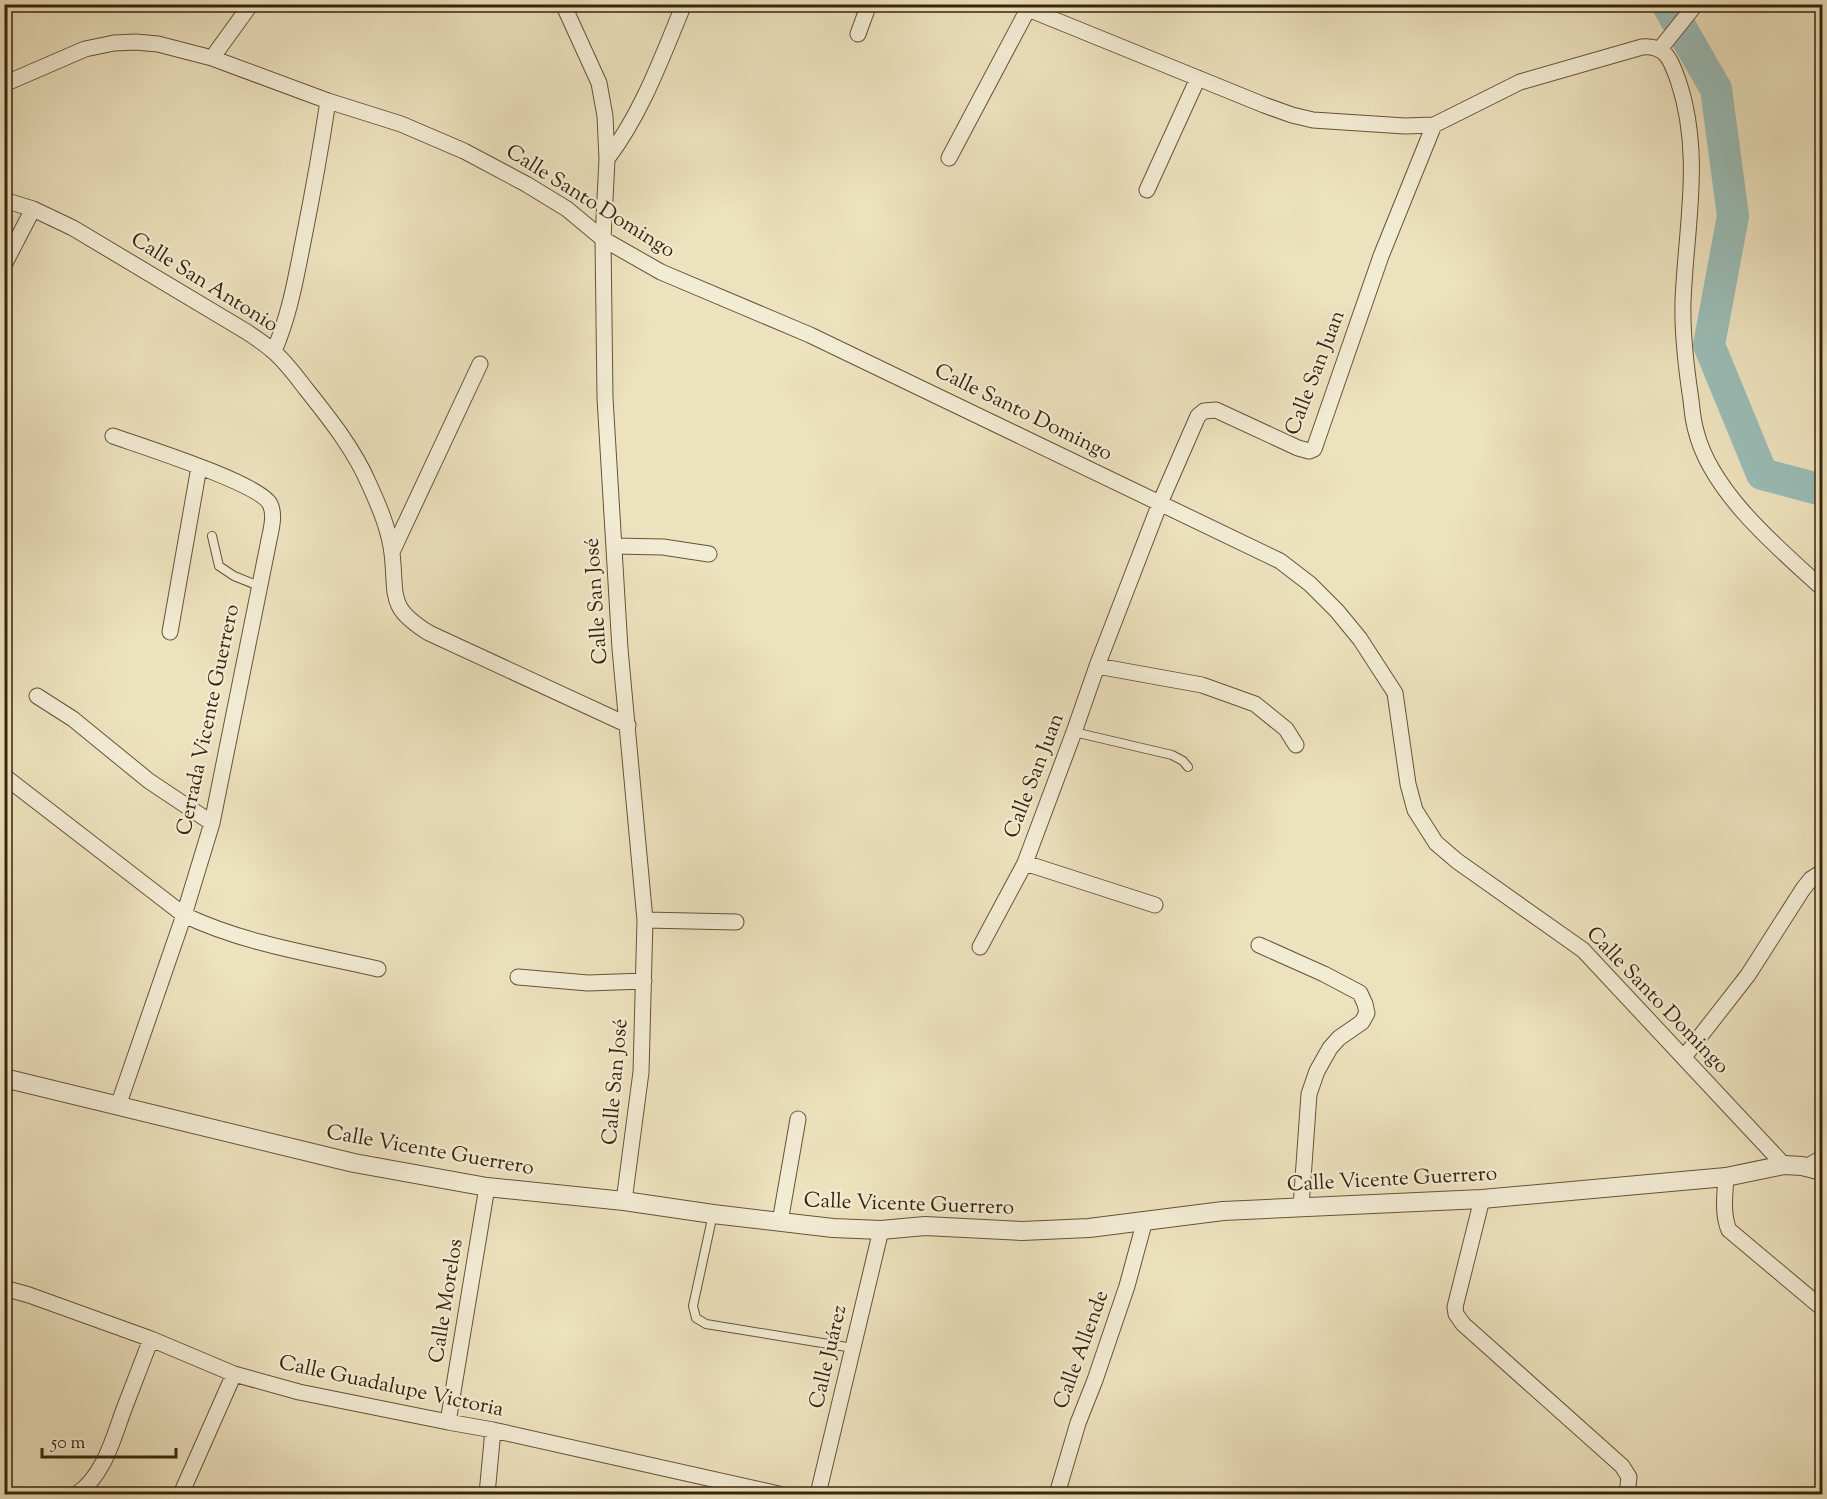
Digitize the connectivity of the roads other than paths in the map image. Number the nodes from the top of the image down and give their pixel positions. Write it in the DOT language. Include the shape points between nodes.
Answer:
graph roads {
  1 [pos="251,4"];
  2 [pos="563,4"];
  3 [pos="684,4"];
  4 [pos="869,4"];
  5 [pos="1696,4"];
  6 [pos="1030,7"];
  7 [pos="858,34"];
  8 [pos="1660,49"];
  9 [pos="212,58"];
  10 [pos="1198,78"];
  11 [pos="4,84"];
  12 [pos="328,101"];
  13 [pos="1434,125"];
  14 [pos="949,158"];
  15 [pos="607,159"];
  16 [pos="1147,190"];
  17 [pos="4,200"];
  18 [pos="33,209"];
  19 [pos="603,239"];
  20 [pos="4,265"];
  21 [pos="274,351"];
  22 [pos="480,364"];
  23 [pos="113,436"];
  24 [pos="199,467"];
  25 [pos="1160,503"];
  26 [pos="212,536"];
  27 [pos="614,546"];
  28 [pos="392,552"];
  29 [pos="709,554"];
  30 [pos="259,586"];
  31 [pos="1822,588"];
  32 [pos="170,632"];
  33 [pos="1097,666"];
  34 [pos="37,696"];
  35 [pos="628,725"];
  36 [pos="1074,732"];
  37 [pos="1296,745"];
  38 [pos="1188,767"];
  39 [pos="4,776"];
  40 [pos="212,823"];
  41 [pos="1025,863"];
  42 [pos="1822,872"];
  43 [pos="1155,905"];
  44 [pos="184,915"];
  45 [pos="645,920"];
  46 [pos="736,922"];
  47 [pos="1259,945"];
  48 [pos="980,948"];
  49 [pos="378,969"];
  50 [pos="518,977"];
  51 [pos="644,981"];
  52 [pos="1683,1057"];
  53 [pos="4,1078"];
  54 [pos="118,1106"];
  55 [pos="798,1119"];
  56 [pos="1822,1154"];
  57 [pos="1793,1165"];
  58 [pos="1822,1172"];
  59 [pos="1726,1177"];
  60 [pos="487,1187"];
  61 [pos="1482,1199"];
  62 [pos="624,1202"];
  63 [pos="1301,1207"];
  64 [pos="713,1214"];
  65 [pos="1145,1220"];
  66 [pos="780,1222"];
  67 [pos="881,1230"];
  68 [pos="4,1288"];
  69 [pos="1822,1308"];
  70 [pos="151,1339"];
  71 [pos="853,1348"];
  72 [pos="234,1374"];
  73 [pos="448,1422"];
  74 [pos="493,1430"];
  75 [pos="1628,1488"];
  76 [pos="77,1494"];
  77 [pos="181,1494"];
  78 [pos="487,1494"];
  79 [pos="779,1494"];
  80 [pos="818,1494"];
  81 [pos="1057,1494"];
  1 -- 9 [label="street"];
  2 -- 15 [label="street, Calle San José" via="599,83"];
  3 -- 15 [label="street" via="645,97"];
  4 -- 7 [label="street"];
  5 -- 8 [label="street"];
  6 -- 10 [label="street"];
  6 -- 14 [label="street"];
  8 -- 13 [label="street" via="1642,47 1520,82"];
  8 -- 31 [label="street" via="1674,70 1684,99 1693,157 1683,313 1684,358 1696,432 1706,459 1727,493"];
  9 -- 11 [label="street, Calle Santo Domingo" via="158,44 114,43 85,49"];
  9 -- 12 [label="street, Calle Santo Domingo"];
  10 -- 13 [label="street" via="1313,120"];
  10 -- 16 [label="street"];
  12 -- 19 [label="street, Calle Santo Domingo" via="401,124 464,151 567,209"];
  12 -- 21 [label="street" via="291,300"];
  13 -- 25 [label="street, Calle San Juan" via="1381,256 1314,448 1304,451 1216,410 1204,411 1198,416"];
  15 -- 19 [label="street, Calle San José"];
  17 -- 18 [label="street, Calle San Antonio"];
  18 -- 20 [label="street"];
  18 -- 21 [label="street, Calle San Antonio" via="84,234"];
  19 -- 25 [label="street, Calle Santo Domingo" via="661,272 810,335"];
  19 -- 27 [label="street, Calle San José" via="605,398"];
  21 -- 28 [label="street, Calle San Antonio" via="348,446 368,481"];
  22 -- 28 [label="street"];
  23 -- 24 [label="street, Cerrada Vicente Guerrero"];
  24 -- 30 [label="street, Cerrada Vicente Guerrero" via="261,494 269,502 272,525"];
  24 -- 32 [label="street"];
  25 -- 33 [label="street, Calle San Juan"];
  25 -- 52 [label="street, Calle Santo Domingo" via="1280,561 1337,611 1395,693 1415,810 1436,843 1583,950"];
  26 -- 30 [label="lane" via="219,566"];
  27 -- 29 [label="street" via="663,547"];
  27 -- 35 [label="street, Calle San José"];
  28 -- 35 [label="street, Calle San Antonio" via="395,596 398,606 413,623"];
  30 -- 40 [label="street, Cerrada Vicente Guerrero"];
  33 -- 36 [label="street, Calle San Juan"];
  33 -- 37 [label="street" via="1202,685 1255,704 1286,729"];
  34 -- 40 [label="street"];
  35 -- 45 [label="street, Calle San José"];
  36 -- 38 [label="lane" via="1172,755"];
  36 -- 41 [label="street, Calle San Juan"];
  39 -- 44 [label="street"];
  40 -- 44 [label="street, Cerrada Vicente Guerrero"];
  41 -- 43 [label="street"];
  41 -- 48 [label="street, Calle San Juan"];
  42 -- 52 [label="street" via="1803,888 1748,975"];
  44 -- 49 [label="street" via="248,938"];
  44 -- 54 [label="street, Cerrada Vicente Guerrero"];
  45 -- 46 [label="street"];
  45 -- 51 [label="street, Calle San José"];
  47 -- 63 [label="street" via="1360,993 1367,1013 1362,1022 1330,1048 1309,1094"];
  50 -- 51 [label="street" via="588,983"];
  51 -- 62 [label="street, Calle San José" via="641,1072"];
  52 -- 57 [label="street, Calle Santo Domingo"];
  53 -- 54 [label="street, Calle Vicente Guerrero"];
  54 -- 60 [label="street, Calle Vicente Guerrero" via="354,1163"];
  55 -- 66 [label="street"];
  56 -- 57 [label="lane"];
  57 -- 58 [label="street, Calle Vicente Guerrero"];
  57 -- 59 [label="street, Calle Vicente Guerrero"];
  59 -- 61 [label="street, Calle Vicente Guerrero"];
  59 -- 69 [label="street" via="1729,1230"];
  60 -- 62 [label="street, Calle Vicente Guerrero"];
  60 -- 73 [label="street, Calle Morelos"];
  61 -- 63 [label="street, Calle Vicente Guerrero"];
  61 -- 75 [label="street" via="1456,1314 1622,1466 1629,1477"];
  62 -- 64 [label="street, Calle Vicente Guerrero"];
  63 -- 65 [label="street, Calle Vicente Guerrero"];
  64 -- 66 [label="street, Calle Vicente Guerrero"];
  64 -- 71 [label="lane" via="693,1306 696,1318 706,1324"];
  65 -- 67 [label="street, Calle Vicente Guerrero" via="1022,1231 926,1226"];
  65 -- 81 [label="street, Calle Allende" via="1127,1286 1078,1422"];
  66 -- 67 [label="street, Calle Vicente Guerrero"];
  67 -- 71 [label="street, Calle Juárez"];
  68 -- 70 [label="street, Calle Guadalupe Victoria"];
  70 -- 72 [label="street, Calle Guadalupe Victoria"];
  70 -- 76 [label="street" via="107,1454 97,1473"];
  71 -- 80 [label="street, Calle Juárez"];
  72 -- 73 [label="street, Calle Guadalupe Victoria" via="299,1392"];
  72 -- 77 [label="street"];
  73 -- 74 [label="street, Calle Guadalupe Victoria"];
  74 -- 78 [label="street"];
  74 -- 79 [label="street, Calle Guadalupe Victoria"];
}
